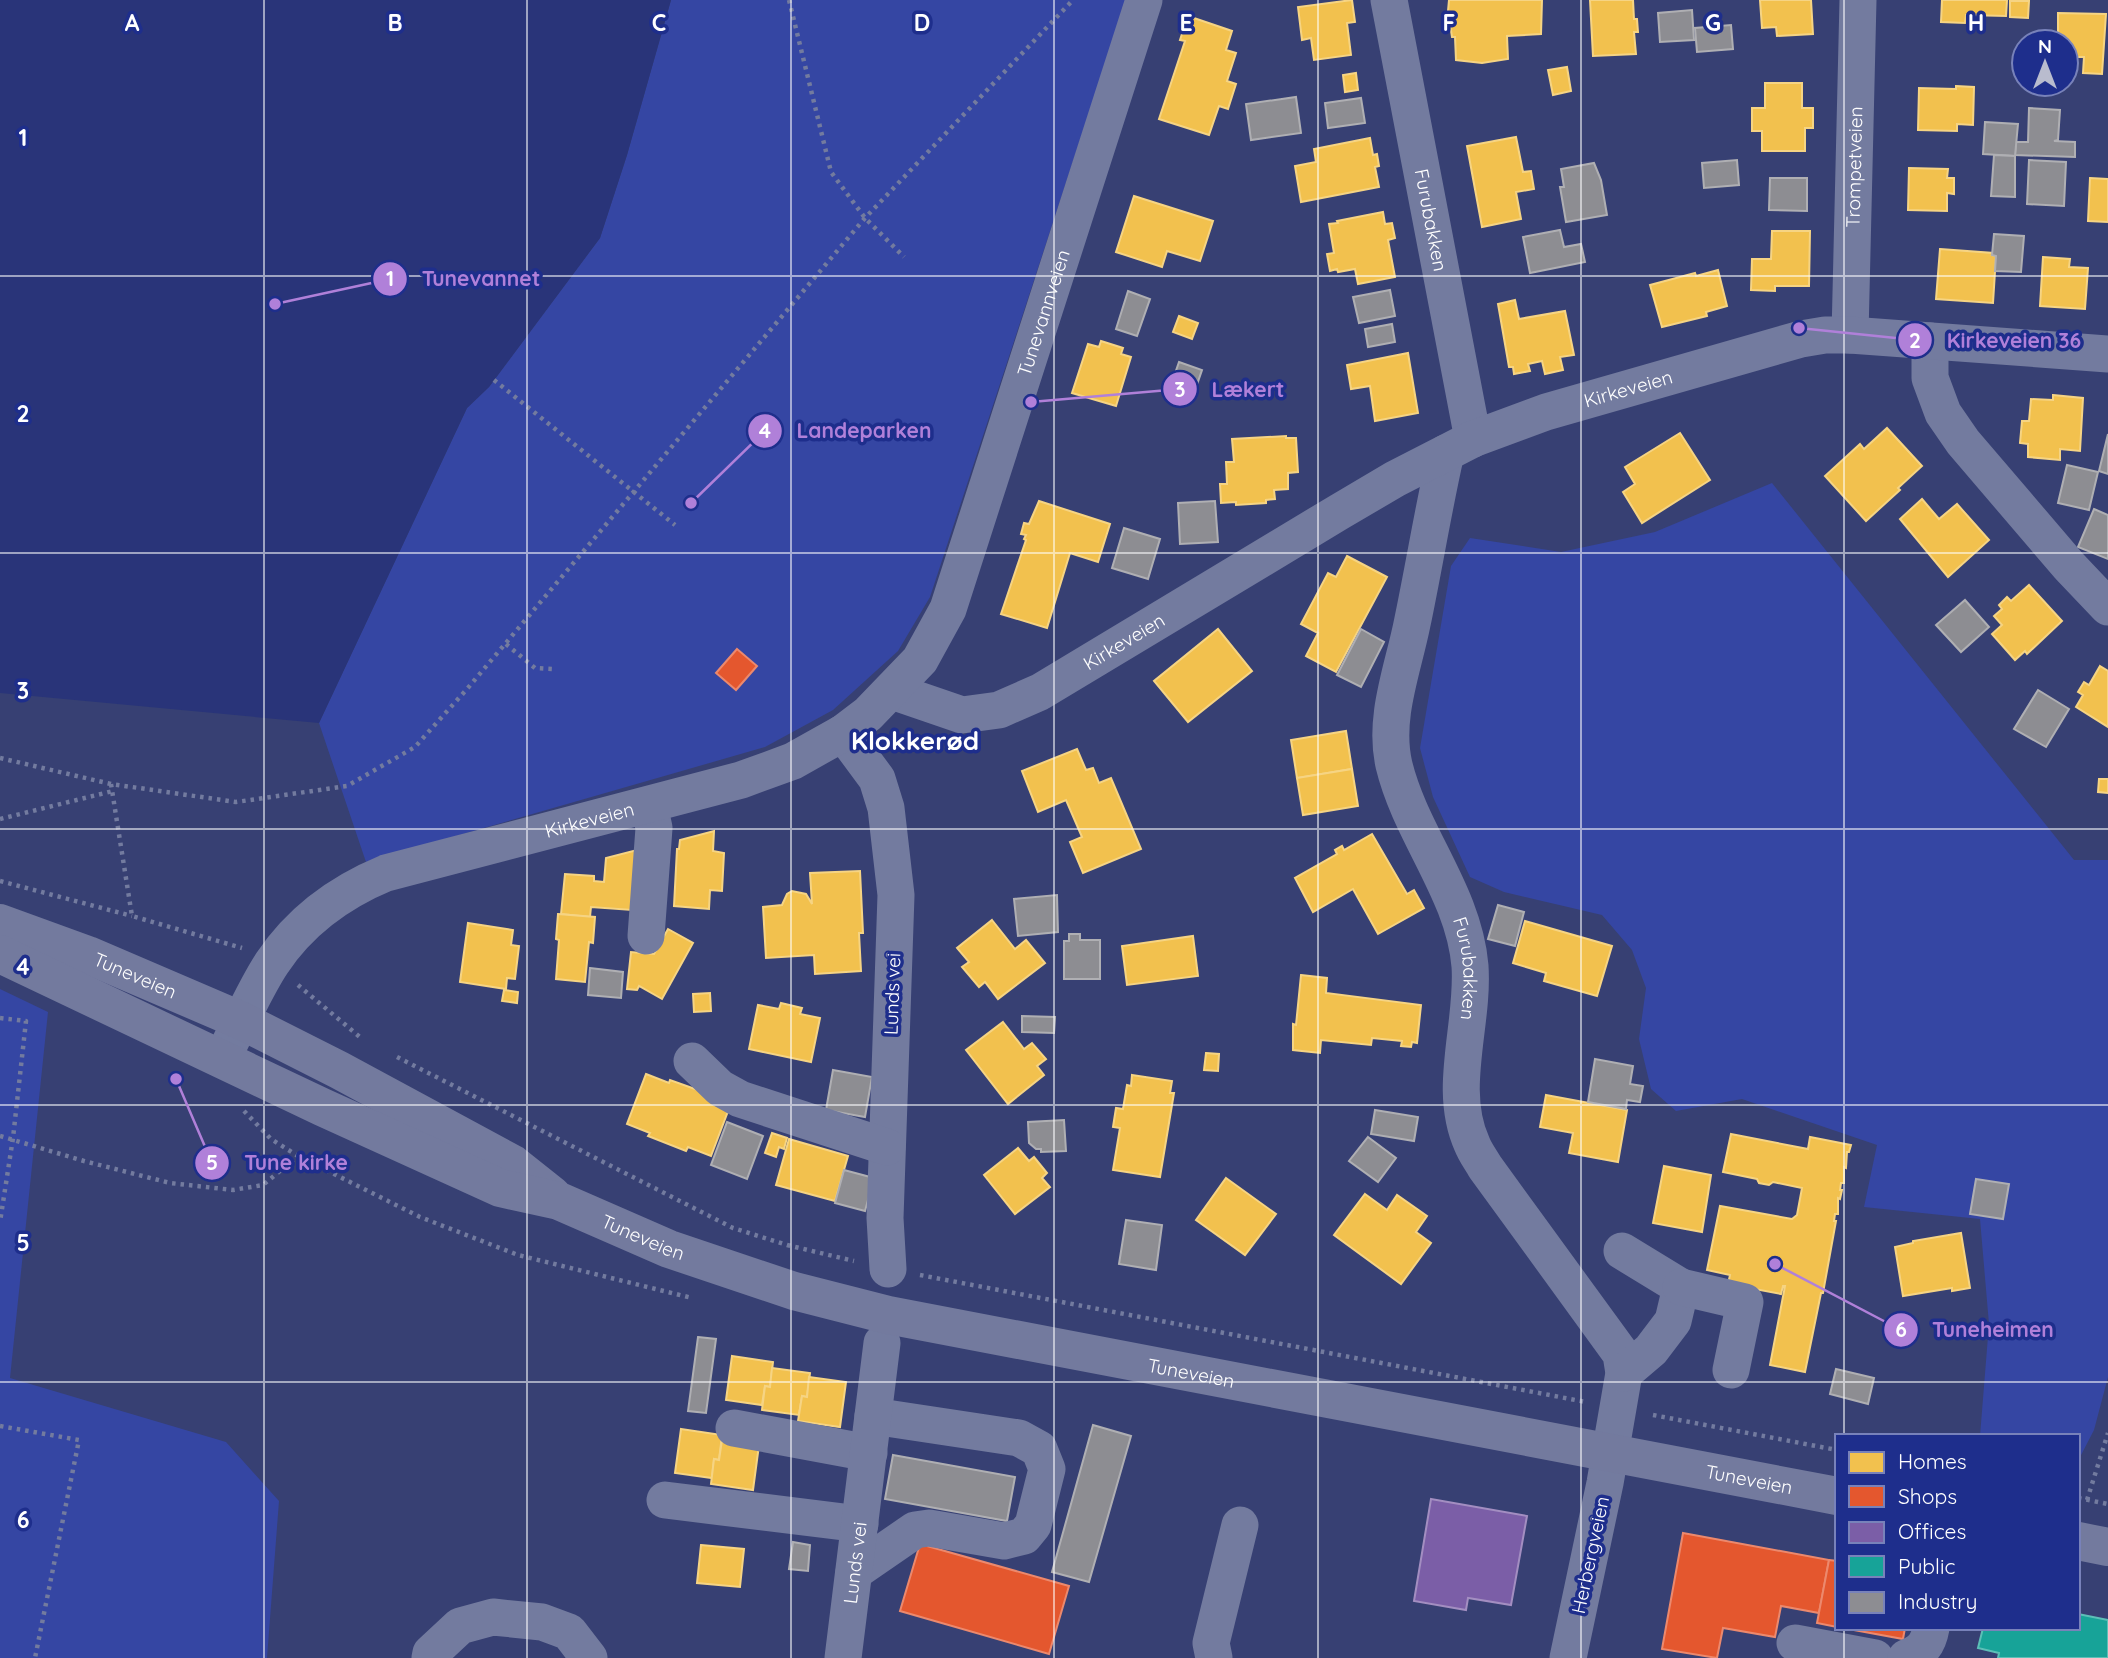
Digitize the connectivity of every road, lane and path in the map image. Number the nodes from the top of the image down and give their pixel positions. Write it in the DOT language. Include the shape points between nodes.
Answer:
graph roads {
  1 [pos="789,0"];
  2 [pos="1073,0"];
  3 [pos="1144,0"];
  4 [pos="1389,0"];
  5 [pos="1858,0"];
  6 [pos="865,218"];
  7 [pos="904,257"];
  8 [pos="1850,335"];
  9 [pos="1930,341"];
  10 [pos="2108,354"];
  11 [pos="494,380"];
  12 [pos="1460,446"];
  13 [pos="634,492"];
  14 [pos="675,525"];
  15 [pos="2108,607"];
  16 [pos="506,644"];
  17 [pos="553,669"];
  18 [pos="892,691"];
  19 [pos="843,733"];
  20 [pos="0,758"];
  21 [pos="111,784"];
  22 [pos="113,791"];
  23 [pos="649,805"];
  24 [pos="0,819"];
  25 [pos="0,881"];
  26 [pos="132,916"];
  27 [pos="0,923"];
  28 [pos="646,936"];
  29 [pos="0,954"];
  30 [pos="272,963"];
  31 [pos="0,1018"];
  32 [pos="242,1021"];
  33 [pos="373,1044"];
  34 [pos="385,1050"];
  35 [pos="222,1059"];
  36 [pos="692,1061"];
  37 [pos="0,1136"];
  38 [pos="13,1138"];
  39 [pos="887,1147"];
  40 [pos="298,1156"];
  41 [pos="559,1201"];
  42 [pos="0,1222"];
  43 [pos="1622,1251"];
  44 [pos="888,1269"];
  45 [pos="1681,1287"];
  46 [pos="882,1343"];
  47 [pos="1731,1370"];
  48 [pos="1620,1391"];
  49 [pos="873,1416"];
  50 [pos="0,1426"];
  51 [pos="734,1428"];
  52 [pos="2108,1433"];
  53 [pos="1835,1449"];
  54 [pos="1610,1452"];
  55 [pos="869,1453"];
  56 [pos="1835,1496"];
  57 [pos="2080,1498"];
  58 [pos="665,1500"];
  59 [pos="2087,1500"];
  60 [pos="2108,1504"];
  61 [pos="860,1524"];
  62 [pos="1240,1525"];
  63 [pos="2080,1541"];
  64 [pos="2108,1547"];
  65 [pos="854,1572"];
  66 [pos="1931,1630"];
  67 [pos="1795,1643"];
  68 [pos="35,1658"];
  69 [pos="430,1658"];
  70 [pos="589,1658"];
  71 [pos="843,1658"];
  72 [pos="1214,1658"];
  73 [pos="1568,1658"];
  74 [pos="1875,1658"];
  75 [pos="1906,1658"];
  1 -- 6 [label="path" via="831,172"];
  2 -- 6 [label="path"];
  3 -- 18 [label="street, Tunevannveien" via="948,608 920,660"];
  4 -- 12 [label="street, Furubakken"];
  5 -- 8 [label="street, Trompetveien"];
  6 -- 7 [label="path"];
  6 -- 13 [label="path"];
  8 -- 9 [label="street, Kirkeveien"];
  8 -- 12 [label="street, Kirkeveien" via="1801,339 1559,408"];
  9 -- 10 [label="street, Kirkeveien"];
  9 -- 15 [label="street" via="1930,378 1942,413"];
  11 -- 13 [label="path"];
  12 -- 18 [label="street, Kirkeveien" via="1350,505 1040,692 999,710 962,715"];
  12 -- 48 [label="street, Furubakken" via="1393,712 1393,762 1404,801 1462,921 1470,967 1461,1094 1471,1144 1621,1354"];
  13 -- 14 [label="path"];
  13 -- 16 [label="path"];
  16 -- 17 [label="path" via="535,668"];
  16 -- 21 [label="path" via="415,747 347,786 236,802"];
  18 -- 19 [label="street, Kirkeveien"];
  19 -- 23 [label="street, Kirkeveien" via="793,761"];
  19 -- 39 [label="street, Lunds vei" via="877,779 896,895"];
  20 -- 21 [label="path"];
  21 -- 22 [label="path"];
  22 -- 24 [label="path"];
  22 -- 26 [label="path"];
  23 -- 28 [label="street" via="654,828"];
  23 -- 30 [label="street, Kirkeveien" via="369,880 318,911"];
  25 -- 26 [label="path"];
  26 -- 30 [label="path" via="245,949"];
  27 -- 32 [label="main road, Tuneveien" via="89,955"];
  29 -- 35 [label="main road, Tuneveien"];
  30 -- 32 [label="street, Kirkeveien"];
  30 -- 33 [label="path"];
  31 -- 38 [label="path" via="26,1021"];
  32 -- 35 [label="street, Kirkeveien"];
  32 -- 41 [label="main road, Tuneveien" via="513,1164"];
  34 -- 44 [label="path" via="733,1228"];
  35 -- 41 [label="main road, Tuneveien" via="500,1188"];
  36 -- 39 [label="street" via="720,1088 740,1099"];
  37 -- 38 [label="path"];
  38 -- 40 [label="path" via="170,1183 233,1191 263,1185"];
  38 -- 42 [label="path"];
  39 -- 44 [label="street, Lunds vei"];
  41 -- 54 [label="main road, Tuneveien" via="669,1249 794,1291 888,1315"];
  43 -- 45 [label="street"];
  44 -- 48 [label="path"];
  45 -- 47 [label="street" via="1745,1302"];
  45 -- 48 [label="street" via="1673,1321"];
  46 -- 49 [label="street, Lunds vei"];
  48 -- 53 [label="path"];
  48 -- 54 [label="street, Furubakken"];
  49 -- 55 [label="street, Lunds vei"];
  49 -- 65 [label="street" via="1019,1438 1039,1449 1047,1469 1033,1525 1024,1536 1004,1541 929,1528 915,1530"];
  50 -- 68 [label="path" via="79,1440"];
  51 -- 55 [label="street"];
  52 -- 59 [label="path"];
  54 -- 56 [label="main road, Tuneveien"];
  54 -- 73 [label="street, Herbergveien"];
  55 -- 61 [label="street, Lunds vei"];
  57 -- 59 [label="path"];
  58 -- 61 [label="street"];
  59 -- 60 [label="path"];
  61 -- 65 [label="street, Lunds vei"];
  62 -- 72 [label="street" via="1211,1643"];
  63 -- 64 [label="main road"];
  65 -- 71 [label="street, Lunds vei"];
  66 -- 75 [label="street" via="1922,1650"];
  67 -- 74 [label="street"];
  69 -- 70 [label="street" via="460,1626 493,1617 542,1622 569,1632"];
}
